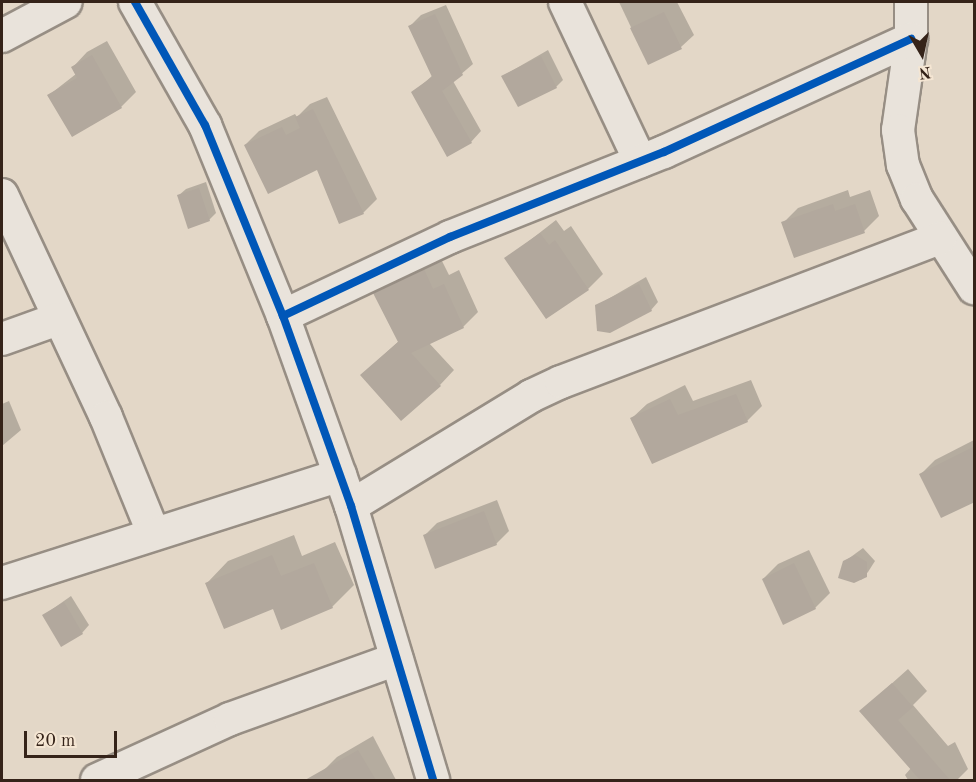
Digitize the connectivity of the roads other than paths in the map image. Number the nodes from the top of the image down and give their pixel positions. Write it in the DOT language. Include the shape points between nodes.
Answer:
graph roads {
  1 [pos="66,2"];
  2 [pos="135,2"];
  3 [pos="565,2"];
  4 [pos="911,2"];
  5 [pos="2,36"];
  6 [pos="911,39"];
  7 [pos="640,161"];
  8 [pos="2,195"];
  9 [pos="941,238"];
  10 [pos="975,288"];
  11 [pos="283,316"];
  12 [pos="58,319"];
  13 [pos="2,339"];
  14 [pos="340,474"];
  15 [pos="351,506"];
  16 [pos="153,532"];
  17 [pos="2,583"];
  18 [pos="397,659"];
  19 [pos="98,780"];
  20 [pos="433,780"];
  1 -- 5 [label="street"];
  2 -- 11 [label="street" via="205,125"];
  3 -- 7 [label="street"];
  4 -- 6 [label="street"];
  6 -- 7 [label="street"];
  6 -- 9 [label="street" via="898,130 903,165"];
  7 -- 11 [label="street" via="450,237"];
  8 -- 12 [label="street"];
  9 -- 10 [label="street"];
  9 -- 15 [label="street" via="561,382 531,396"];
  11 -- 14 [label="street"];
  12 -- 13 [label="street"];
  12 -- 16 [label="street" via="106,417"];
  14 -- 15 [label="street"];
  14 -- 16 [label="street"];
  15 -- 18 [label="street"];
  16 -- 17 [label="street"];
  18 -- 19 [label="street" via="230,719"];
  18 -- 20 [label="street"];
}
